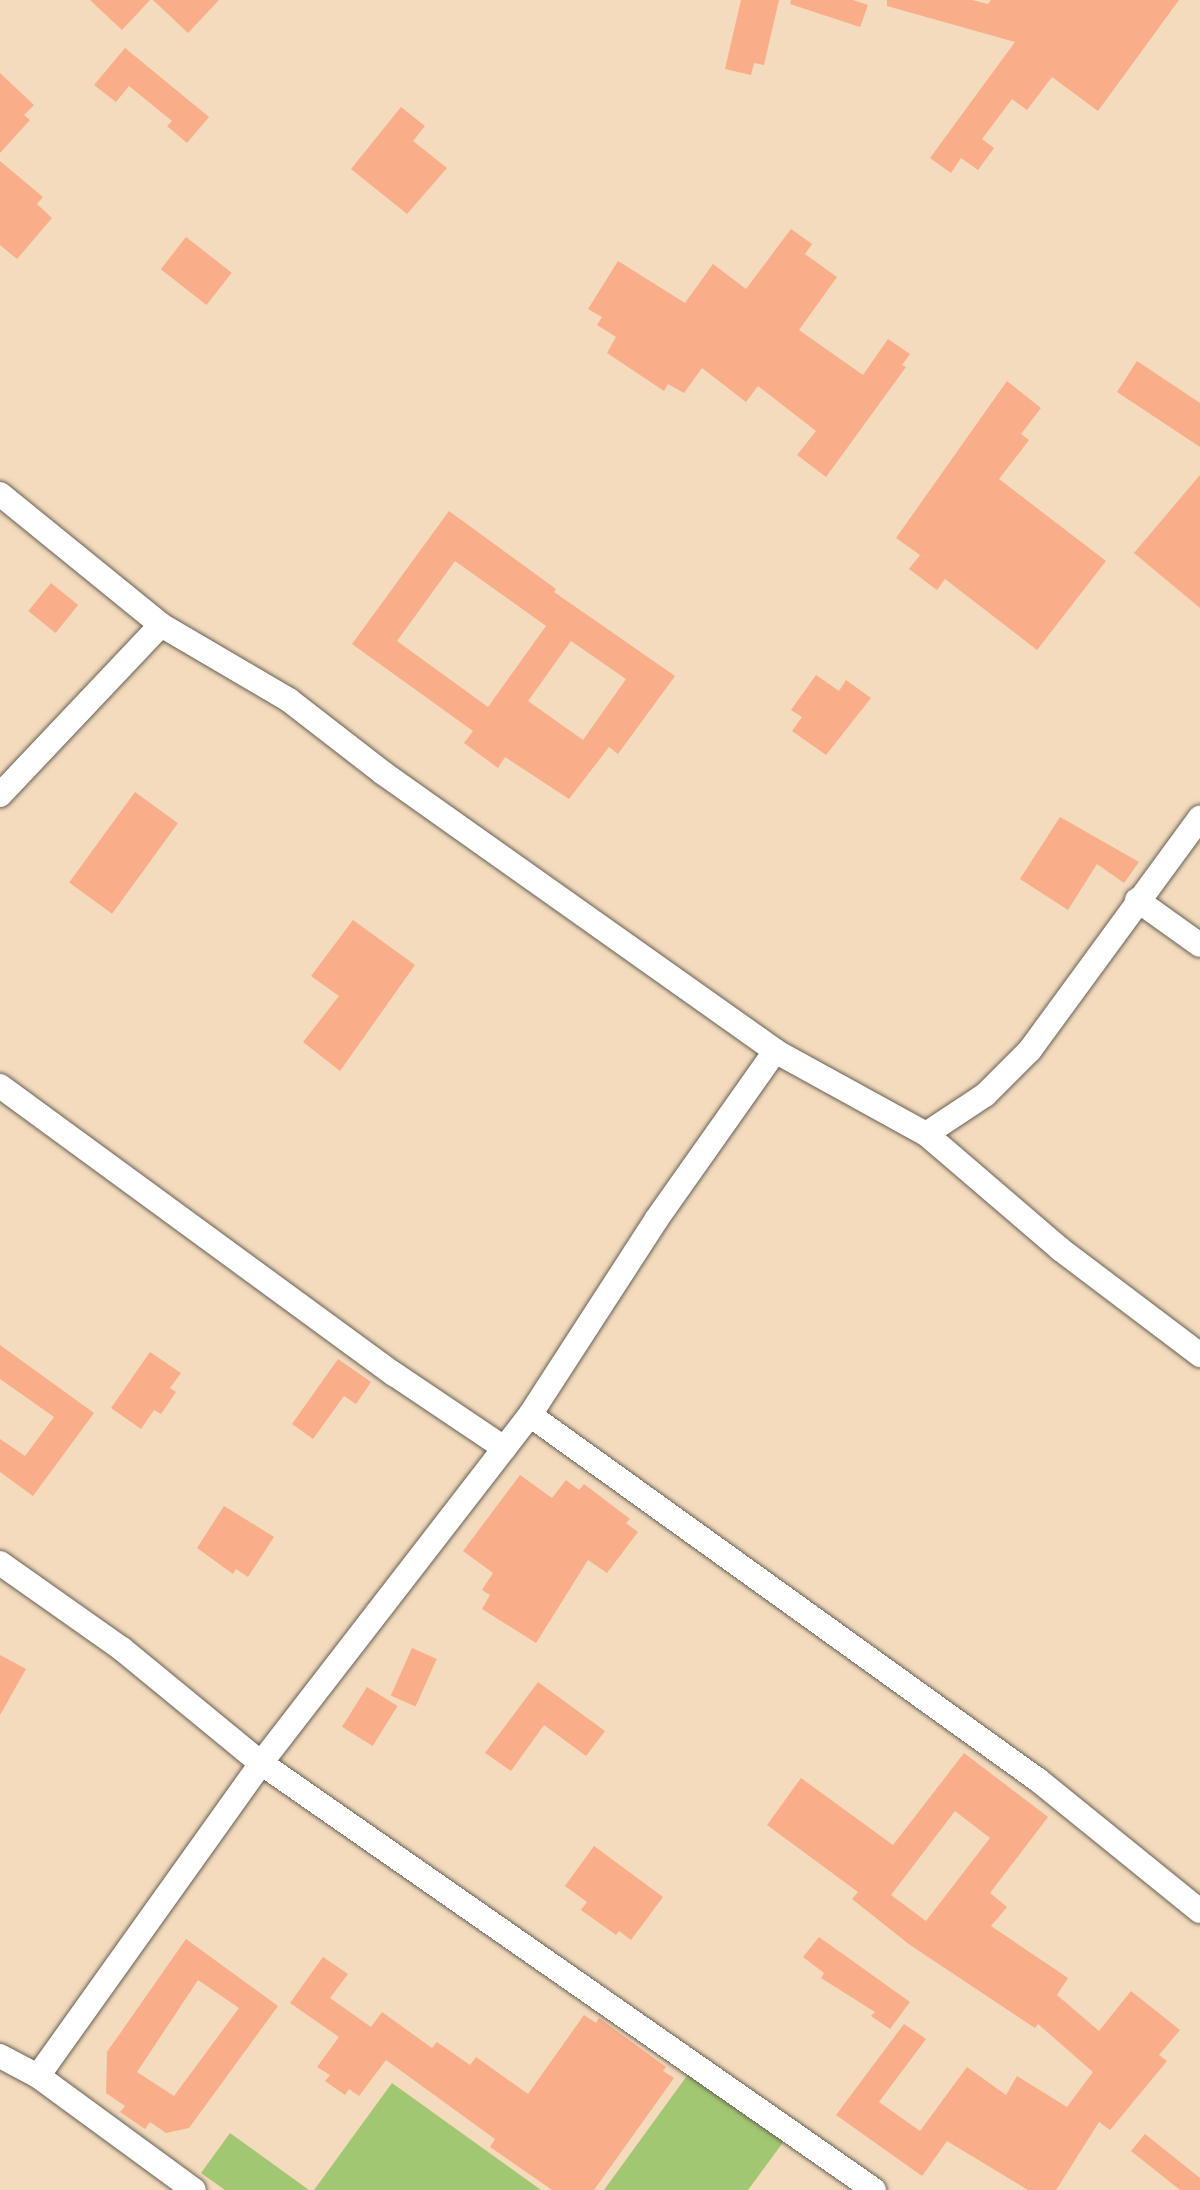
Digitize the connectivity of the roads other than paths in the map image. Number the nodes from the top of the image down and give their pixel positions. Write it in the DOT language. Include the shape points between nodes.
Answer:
graph roads {
  1 [pos="0,494"];
  2 [pos="160,625"];
  3 [pos="0,795"];
  4 [pos="1200,818"];
  5 [pos="1137,900"];
  6 [pos="1200,945"];
  7 [pos="775,1051"];
  8 [pos="0,1086"];
  9 [pos="926,1134"];
  10 [pos="1200,1355"];
  11 [pos="530,1415"];
  12 [pos="504,1448"];
  13 [pos="0,1563"];
  14 [pos="261,1763"];
  15 [pos="1200,1911"];
  16 [pos="0,2056"];
  17 [pos="38,2076"];
  18 [pos="194,2190"];
  19 [pos="874,2190"];
  1 -- 2 [label="street"];
  2 -- 3 [label="street"];
  2 -- 7 [label="street" via="289,700 383,773"];
  4 -- 5 [label="street"];
  5 -- 6 [label="street"];
  5 -- 9 [label="street" via="1030,1050 985,1095"];
  7 -- 9 [label="street"];
  7 -- 11 [label="street" via="656,1220"];
  8 -- 12 [label="street" via="394,1374"];
  9 -- 10 [label="street" via="1059,1249"];
  11 -- 12 [label="street"];
  11 -- 15 [label="street" via="1038,1780"];
  12 -- 14 [label="street"];
  13 -- 14 [label="street" via="122,1649"];
  14 -- 17 [label="street"];
  14 -- 19 [label="street"];
  16 -- 17 [label="street"];
  17 -- 18 [label="street"];
}
